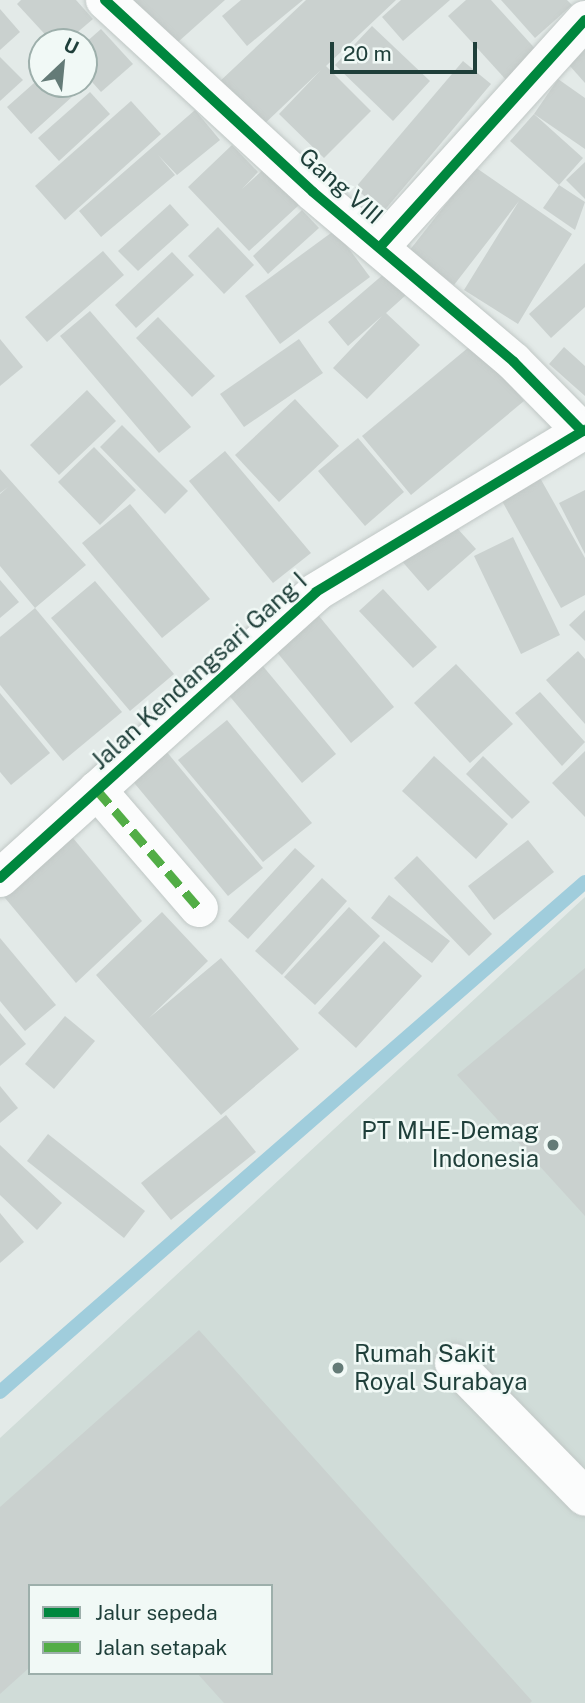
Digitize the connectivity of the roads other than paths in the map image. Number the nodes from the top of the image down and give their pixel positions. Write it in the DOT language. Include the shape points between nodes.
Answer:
graph roads {
  1 [pos="104,0"];
  2 [pos="585,20"];
  3 [pos="380,247"];
  4 [pos="584,431"];
  5 [pos="97,790"];
  6 [pos="0,878"];
  7 [pos="199,908"];
  8 [pos="454,1363"];
  9 [pos="585,1497"];
  1 -- 3 [label="street, Gang VIII"];
  2 -- 3 [label="street"];
  3 -- 4 [label="street, Gang VIII" via="514,362"];
  4 -- 5 [label="street, Jalan Kendangsari Gang I" via="316,592"];
  5 -- 6 [label="street, Jalan Kendangsari Gang I"];
  5 -- 7 [label="street"];
  8 -- 9 [label="street"];
}
